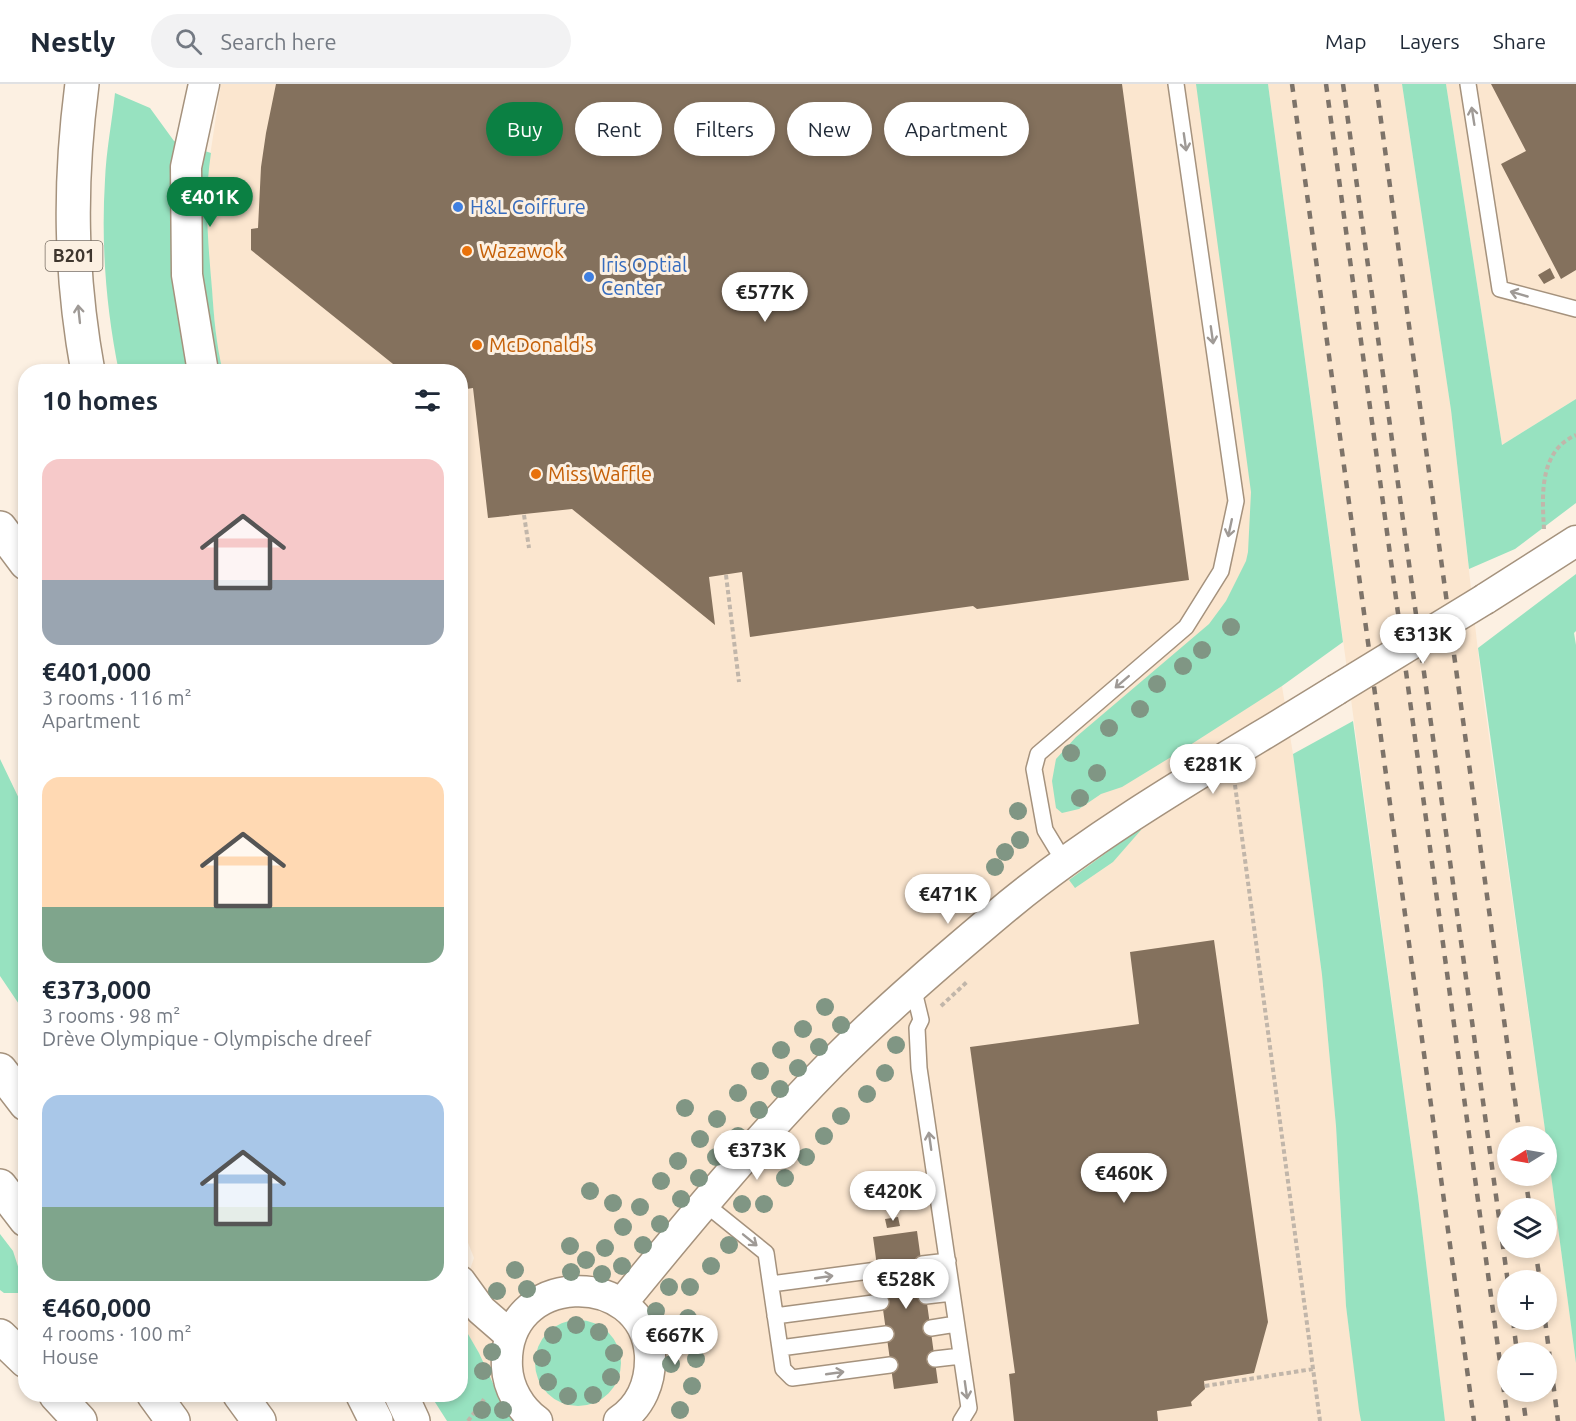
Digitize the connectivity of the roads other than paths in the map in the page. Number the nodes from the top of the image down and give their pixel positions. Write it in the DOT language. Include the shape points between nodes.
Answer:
graph roads {
  1 [pos="82,84"];
  2 [pos="204,84"];
  3 [pos="1176,84"];
  4 [pos="1468,84"];
  5 [pos="1576,309"];
  6 [pos="87,364"];
  7 [pos="202,364"];
  8 [pos="0,528"];
  9 [pos="1576,542"];
  10 [pos="18,552"];
  11 [pos="1065,862"];
  12 [pos="914,987"];
  13 [pos="0,1070"];
  14 [pos="18,1094"];
  15 [pos="0,1186"];
  16 [pos="704,1203"];
  17 [pos="18,1210"];
  18 [pos="948,1261"];
  19 [pos="922,1264"];
  20 [pos="877,1270"];
  21 [pos="771,1284"];
  22 [pos="468,1292"];
  23 [pos="952,1293"];
  24 [pos="926,1296"];
  25 [pos="881,1302"];
  26 [pos="622,1303"];
  27 [pos="775,1316"];
  28 [pos="956,1324"];
  29 [pos="931,1328"];
  30 [pos="886,1334"];
  31 [pos="0,1336"];
  32 [pos="511,1336"];
  33 [pos="780,1348"];
  34 [pos="18,1353"];
  35 [pos="961,1356"];
  36 [pos="935,1359"];
  37 [pos="890,1365"];
  38 [pos="62,1402"];
  39 [pos="159,1402"];
  40 [pos="245,1402"];
  41 [pos="366,1402"];
  42 [pos="404,1402"];
  43 [pos="629,1419"];
  44 [pos="80,1421"];
  45 [pos="173,1421"];
  46 [pos="259,1421"];
  47 [pos="376,1421"];
  48 [pos="413,1421"];
  49 [pos="535,1421"];
  50 [pos="961,1421"];
  6 -- 1 [label="highway, B201, one-way" via="74,269 72,208"];
  2 -- 7 [label="street" via="186,167 187,275"];
  3 -- 11 [label="lane, one-way" via="1236,501 1221,571 1186,627 1038,754 1034,769 1045,830"];
  5 -- 4 [label="lane, one-way" via="1500,289"];
  8 -- 10 [label="highway"];
  9 -- 11 [label="street, bridge"];
  11 -- 12 [label="street"];
  12 -- 16 [label="street" via="832,1064"];
  18 -- 12 [label="lane, one-way" via="919,1068 917,1028 921,1020"];
  13 -- 14 [label="highway"];
  15 -- 17 [label="highway"];
  16 -- 21 [label="lane, one-way" via="766,1253"];
  16 -- 26 [label="street"];
  18 -- 19 [label="lane"];
  18 -- 23 [label="lane"];
  21 -- 20 [label="lane, one-way"];
  21 -- 27 [label="lane"];
  22 -- 32 [label="street"];
  23 -- 24 [label="lane"];
  23 -- 28 [label="lane"];
  25 -- 27 [label="lane"];
  26 -- 32 [label="street" via="591,1290 557,1293 530,1309"];
  26 -- 43 [label="street" via="639,1321 649,1344 651,1369 644,1394"];
  27 -- 33 [label="lane"];
  28 -- 29 [label="lane"];
  28 -- 35 [label="lane"];
  30 -- 33 [label="lane"];
  31 -- 34 [label="highway"];
  32 -- 49 [label="street" via="508,1377 518,1401"];
  33 -- 37 [label="lane, one-way" via="783,1369 792,1378"];
  35 -- 36 [label="lane"];
  35 -- 50 [label="lane, one-way" via="969,1408"];
  38 -- 44 [label="highway"];
  39 -- 45 [label="highway"];
  40 -- 46 [label="highway"];
  41 -- 47 [label="highway"];
  42 -- 48 [label="highway"];
}
